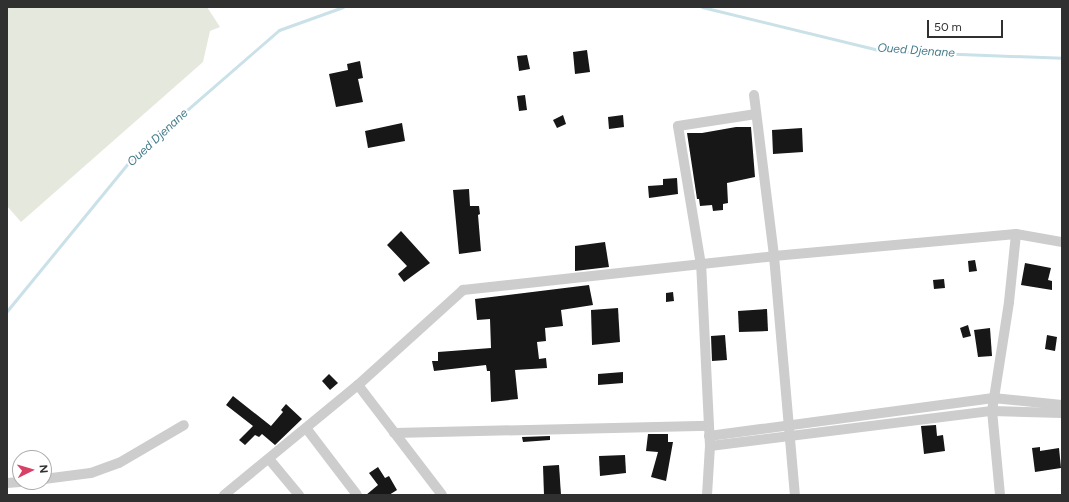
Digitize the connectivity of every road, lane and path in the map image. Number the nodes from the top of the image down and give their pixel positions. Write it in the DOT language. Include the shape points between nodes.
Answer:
graph roads {
  1 [pos="754,95"];
  2 [pos="756,114"];
  3 [pos="1016,234"];
  4 [pos="1062,242"];
  5 [pos="774,256"];
  6 [pos="701,265"];
  7 [pos="358,385"];
  8 [pos="993,398"];
  9 [pos="1062,405"];
  10 [pos="992,412"];
  11 [pos="1062,413"];
  12 [pos="184,425"];
  13 [pos="788,426"];
  14 [pos="306,428"];
  15 [pos="394,433"];
  16 [pos="710,436"];
  17 [pos="789,436"];
  18 [pos="269,459"];
  19 [pos="52,478"];
  20 [pos="224,495"];
  21 [pos="299,495"];
  22 [pos="357,495"];
  23 [pos="442,495"];
  24 [pos="707,495"];
  25 [pos="795,495"];
  26 [pos="1000,495"];
  1 -- 2 [label="street"];
  2 -- 5 [label="street"];
  2 -- 6 [label="street" via="678,126"];
  3 -- 4 [label="street"];
  3 -- 5 [label="street"];
  3 -- 8 [label="street" via="1009,302"];
  5 -- 6 [label="street"];
  5 -- 13 [label="street"];
  6 -- 7 [label="street" via="463,290"];
  6 -- 16 [label="street"];
  7 -- 14 [label="street"];
  7 -- 15 [label="street"];
  8 -- 9 [label="street"];
  8 -- 10 [label="street"];
  8 -- 13 [label="street"];
  10 -- 11 [label="street"];
  10 -- 17 [label="street"];
  10 -- 26 [label="street"];
  12 -- 19 [label="street" via="119,464 91,473"];
  13 -- 16 [label="street"];
  13 -- 17 [label="street"];
  14 -- 18 [label="street"];
  14 -- 22 [label="street"];
  15 -- 16 [label="street"];
  15 -- 23 [label="street"];
  16 -- 17 [label="street"];
  16 -- 24 [label="street"];
  17 -- 25 [label="street"];
  18 -- 20 [label="street"];
  18 -- 21 [label="street"];
}
